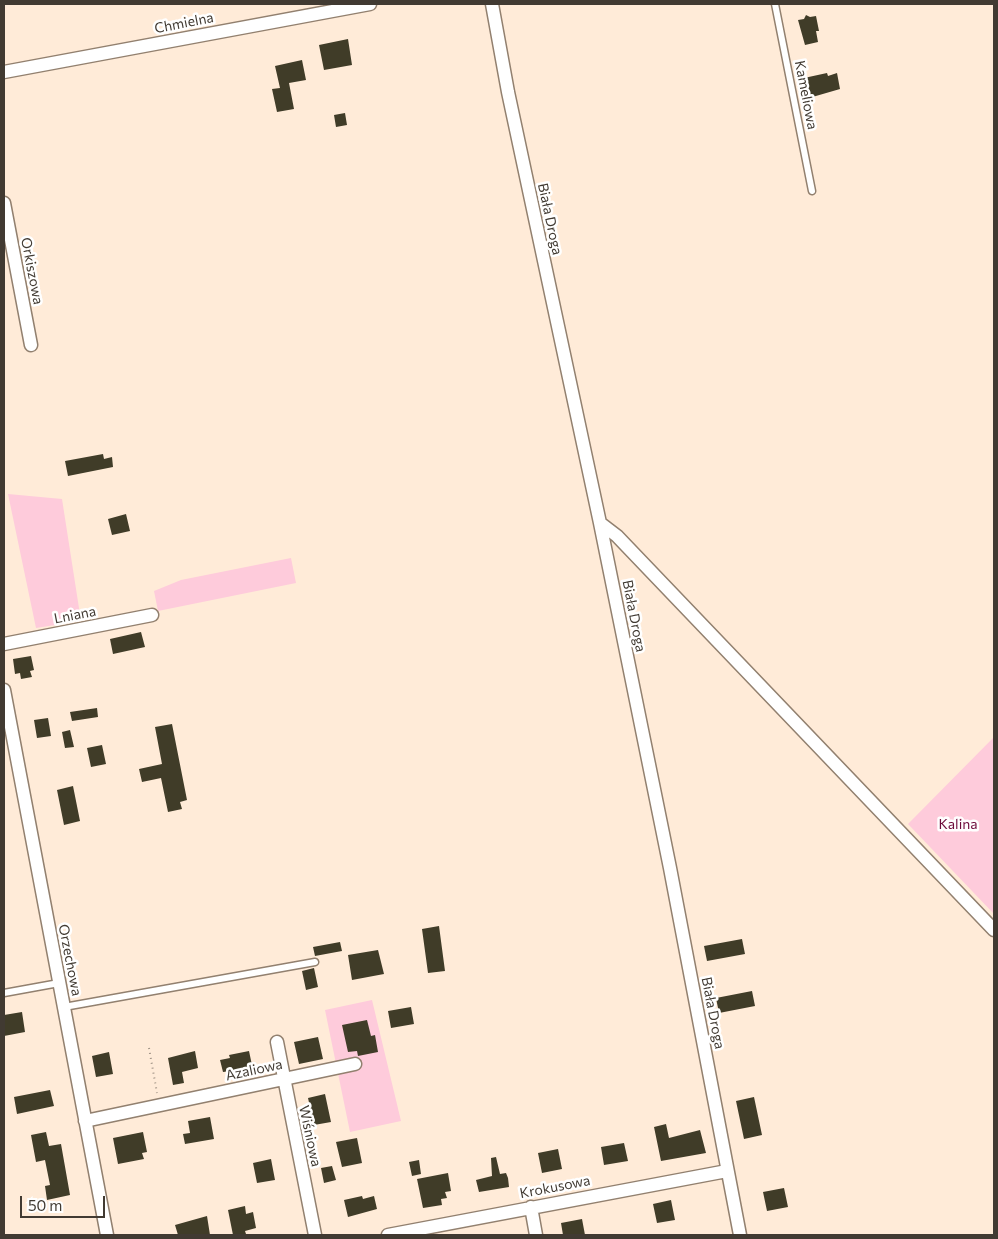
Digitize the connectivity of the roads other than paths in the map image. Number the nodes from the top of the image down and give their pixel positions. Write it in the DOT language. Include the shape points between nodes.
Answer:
graph roads {
  1 [pos="370,4"];
  2 [pos="492,4"];
  3 [pos="776,4"];
  4 [pos="334,7"];
  5 [pos="4,72"];
  6 [pos="812,191"];
  7 [pos="4,203"];
  8 [pos="31,346"];
  9 [pos="600,523"];
  10 [pos="152,615"];
  11 [pos="4,644"];
  12 [pos="4,690"];
  13 [pos="994,930"];
  14 [pos="315,962"];
  15 [pos="59,983"];
  16 [pos="4,993"];
  17 [pos="64,1007"];
  18 [pos="277,1042"];
  19 [pos="355,1064"];
  20 [pos="283,1079"];
  21 [pos="86,1120"];
  22 [pos="727,1171"];
  23 [pos="531,1207"];
  24 [pos="108,1235"];
  25 [pos="314,1235"];
  26 [pos="388,1235"];
  27 [pos="536,1235"];
  28 [pos="740,1235"];
  1 -- 4 [label="street, Chmielna"];
  2 -- 9 [label="street, Biała Droga"];
  3 -- 6 [label="lane, Kameliowa"];
  4 -- 5 [label="street, Chmielna"];
  7 -- 8 [label="street, Orkiszowa"];
  9 -- 13 [label="street" via="617,536"];
  9 -- 22 [label="street, Biała Droga"];
  10 -- 11 [label="street, Lniana"];
  12 -- 15 [label="street, Orzechowa"];
  14 -- 17 [label="lane"];
  15 -- 16 [label="lane"];
  15 -- 17 [label="street, Orzechowa"];
  17 -- 21 [label="street, Orzechowa"];
  18 -- 20 [label="street, Wiśniowa"];
  19 -- 20 [label="street, Azaliowa"];
  20 -- 21 [label="street, Azaliowa"];
  20 -- 25 [label="street, Wiśniowa"];
  21 -- 24 [label="street, Orzechowa"];
  22 -- 23 [label="street, Krokusowa"];
  22 -- 28 [label="street, Biała Droga"];
  23 -- 26 [label="street, Krokusowa"];
  23 -- 27 [label="street"];
}
